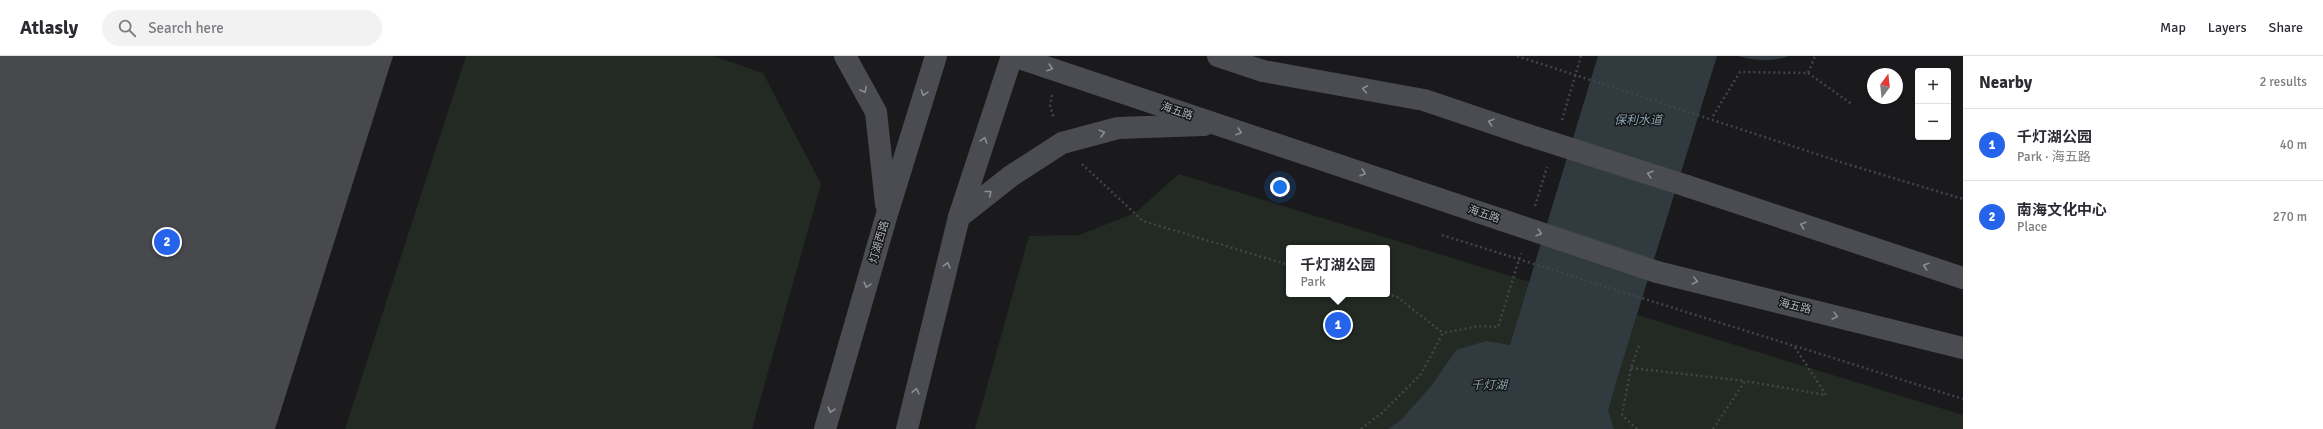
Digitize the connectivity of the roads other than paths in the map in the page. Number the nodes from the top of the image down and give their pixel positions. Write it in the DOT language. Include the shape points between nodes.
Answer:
graph roads {
  1 [pos="845,56"];
  2 [pos="936,56"];
  3 [pos="1012,56"];
  4 [pos="1225,57"];
  5 [pos="1216,124"];
  6 [pos="887,214"];
  7 [pos="959,217"];
  8 [pos="1963,278"];
  9 [pos="1963,348"];
  10 [pos="825,429"];
  11 [pos="907,429"];
  1 -- 6 [label="main road, one-way" via="876,112"];
  2 -- 6 [label="main road, 灯湖西路, one-way"];
  3 -- 5 [label="main road, 海五路, one-way"];
  7 -- 3 [label="main road, one-way"];
  8 -- 4 [label="main road, one-way, bridge" via="1424,100 1263,71"];
  7 -- 5 [label="main road, one-way" via="1011,176 1062,143 1118,128"];
  5 -- 9 [label="main road, 海五路, one-way, bridge" via="1657,272"];
  6 -- 10 [label="main road, 灯湖西路, one-way"];
  11 -- 7 [label="main road, one-way"];
}
